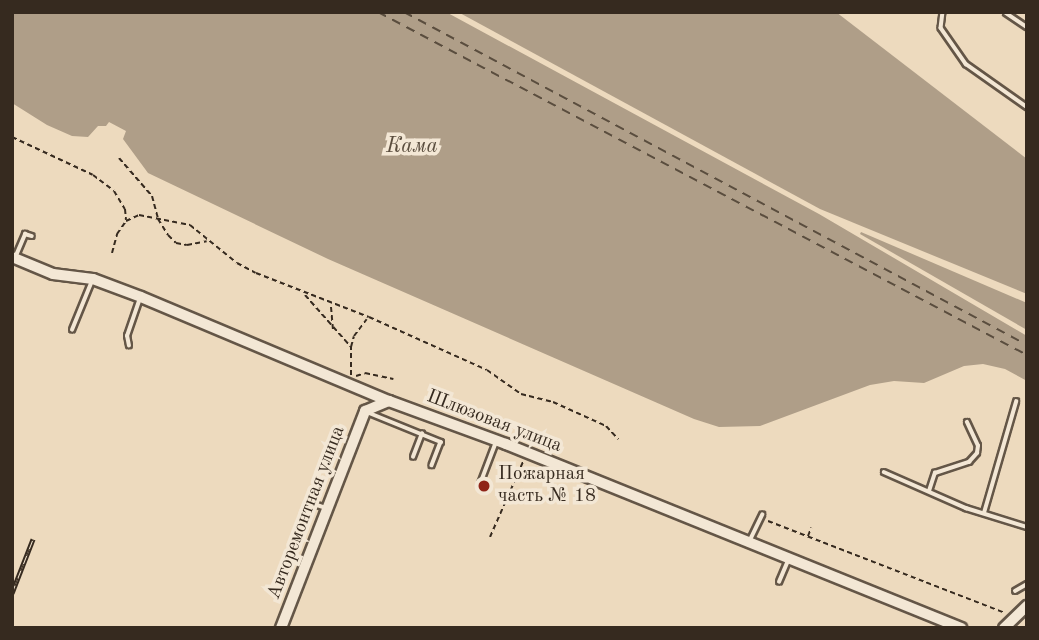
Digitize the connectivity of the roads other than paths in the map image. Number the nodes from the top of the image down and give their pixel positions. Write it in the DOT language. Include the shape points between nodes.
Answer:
graph roads {
  1 [pos="943,12"];
  2 [pos="999,12"];
  3 [pos="1007,13"];
  4 [pos="1027,27"];
  5 [pos="1027,107"];
  6 [pos="32,236"];
  7 [pos="13,257"];
  8 [pos="93,279"];
  9 [pos="141,298"];
  10 [pos="72,330"];
  11 [pos="129,346"];
  12 [pos="351,385"];
  13 [pos="388,401"];
  14 [pos="1016,402"];
  15 [pos="365,411"];
  16 [pos="967,422"];
  17 [pos="422,434"];
  18 [pos="497,440"];
  19 [pos="413,457"];
  20 [pos="432,465"];
  21 [pos="884,472"];
  22 [pos="480,484"];
  23 [pos="929,491"];
  24 [pos="312,503"];
  25 [pos="326,508"];
  26 [pos="984,513"];
  27 [pos="762,517"];
  28 [pos="1027,527"];
  29 [pos="750,540"];
  30 [pos="790,557"];
  31 [pos="779,582"];
  32 [pos="1027,584"];
  33 [pos="1015,590"];
  34 [pos="1027,606"];
  35 [pos="281,628"];
  36 [pos="961,628"];
  37 [pos="1004,628"];
  1 -- 5 [label="lane" via="941,28 966,64"];
  2 -- 3 [label="lane"];
  3 -- 4 [label="lane"];
  6 -- 7 [label="lane" via="25,234"];
  7 -- 8 [label="street, Шлюзовая улица" via="53,274"];
  8 -- 9 [label="street, Шлюзовая улица"];
  8 -- 10 [label="lane"];
  9 -- 11 [label="lane" via="127,336"];
  9 -- 12 [label="street, Шлюзовая улица"];
  12 -- 13 [label="street, Шлюзовая улица"];
  12 -- 15 [label="street"];
  13 -- 15 [label="street"];
  13 -- 18 [label="street, Шлюзовая улица"];
  14 -- 26 [label="lane"];
  15 -- 17 [label="lane"];
  15 -- 25 [label="street, Авторемонтная улица"];
  16 -- 23 [label="lane" via="977,453 969,462 935,473"];
  17 -- 19 [label="lane"];
  17 -- 20 [label="lane" via="441,442"];
  18 -- 22 [label="lane"];
  18 -- 29 [label="street, Шлюзовая улица"];
  21 -- 23 [label="lane"];
  23 -- 26 [label="lane"];
  24 -- 25 [label="lane"];
  25 -- 35 [label="street, Авторемонтная улица"];
  26 -- 28 [label="lane"];
  27 -- 29 [label="lane"];
  29 -- 30 [label="street, Шлюзовая улица"];
  30 -- 31 [label="lane"];
  30 -- 36 [label="street, Шлюзовая улица"];
  32 -- 33 [label="lane"];
  34 -- 37 [label="street"];
}
